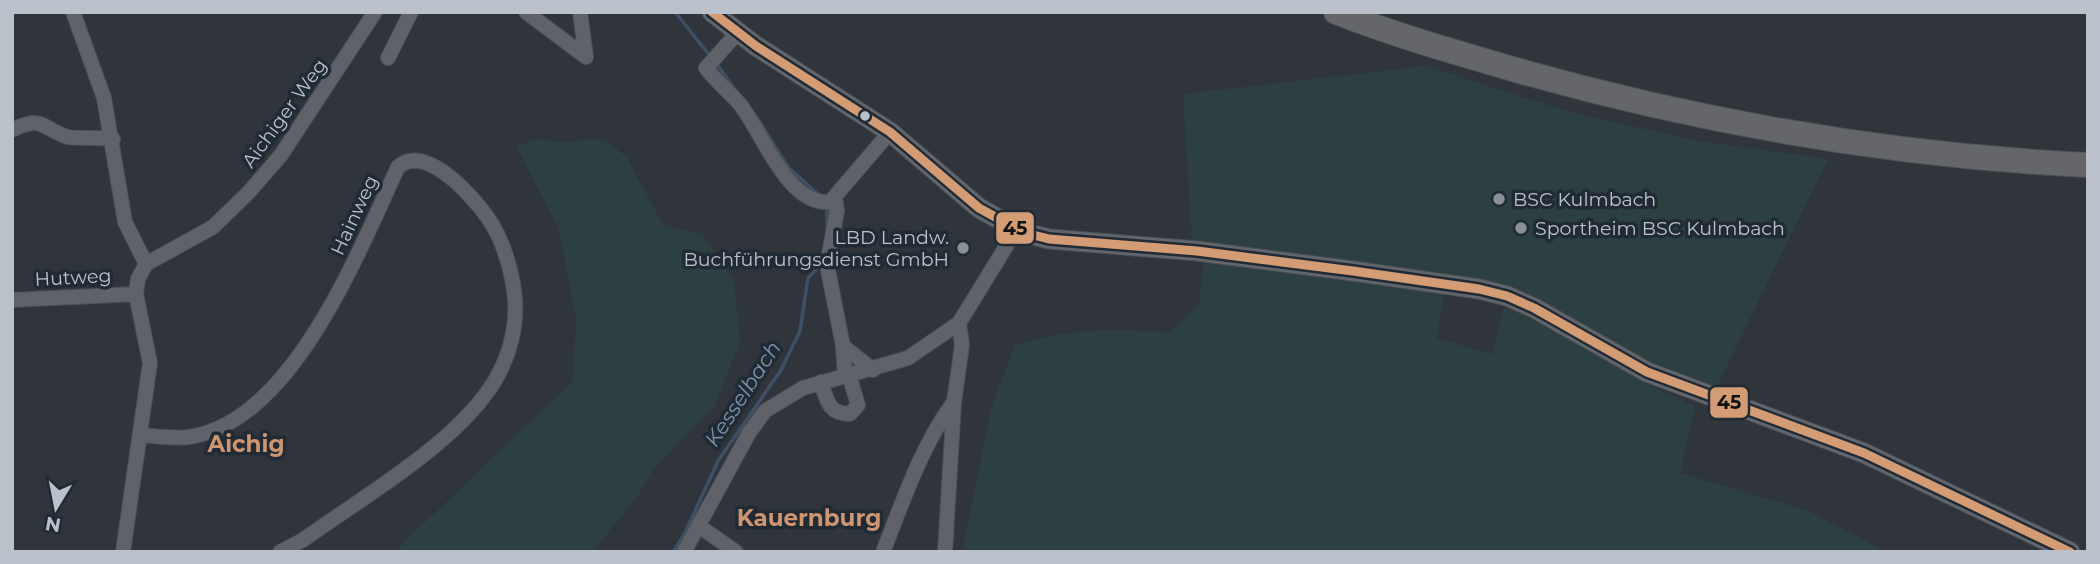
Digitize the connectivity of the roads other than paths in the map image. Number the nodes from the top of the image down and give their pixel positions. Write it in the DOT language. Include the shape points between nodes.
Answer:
graph roads {
  1 [pos="73,12"];
  2 [pos="375,12"];
  3 [pos="411,12"];
  4 [pos="526,12"];
  5 [pos="580,12"];
  6 [pos="712,12"];
  7 [pos="1336,12"];
  8 [pos="738,32"];
  9 [pos="388,58"];
  10 [pos="12,130"];
  11 [pos="890,132"];
  12 [pos="113,139"];
  13 [pos="2088,165"];
  14 [pos="829,201"];
  15 [pos="1010,226"];
  16 [pos="146,264"];
  17 [pos="136,294"];
  18 [pos="12,300"];
  19 [pos="959,323"];
  20 [pos="843,346"];
  21 [pos="873,370"];
  22 [pos="847,375"];
  23 [pos="821,382"];
  24 [pos="954,402"];
  25 [pos="141,435"];
  26 [pos="699,526"];
  27 [pos="122,552"];
  28 [pos="280,552"];
  29 [pos="684,552"];
  30 [pos="736,552"];
  31 [pos="883,552"];
  32 [pos="944,552"];
  33 [pos="2070,552"];
  1 -- 12 [label="street" via="104,98"];
  2 -- 16 [label="street, Aichiger Weg" via="281,155 249,192 212,227"];
  3 -- 9 [label="street"];
  4 -- 5 [label="street" via="586,57"];
  6 -- 8 [label="street"];
  7 -- 13 [label="highway" via="1468,56 1704,117 1915,153"];
  8 -- 11 [label="street"];
  8 -- 14 [label="street" via="706,68 738,103 788,181 811,199"];
  10 -- 12 [label="street" via="42,122 69,137"];
  11 -- 14 [label="street"];
  11 -- 15 [label="street" via="979,208"];
  12 -- 16 [label="street" via="125,222"];
  14 -- 20 [label="street" via="837,211 827,265"];
  15 -- 19 [label="street" via="1007,245"];
  15 -- 33 [label="street" via="1049,239 1210,252 1507,296 1647,372 1864,453"];
  16 -- 17 [label="street"];
  17 -- 18 [label="street, Hutweg"];
  17 -- 25 [label="street" via="150,363"];
  19 -- 21 [label="street" via="908,358"];
  19 -- 24 [label="street" via="962,345"];
  20 -- 21 [label="street"];
  20 -- 22 [label="street"];
  21 -- 22 [label="street"];
  22 -- 23 [label="street"];
  22 -- 23 [label="street" via="858,405 850,414 837,413 828,406"];
  23 -- 26 [label="street" via="790,394 765,411"];
  24 -- 31 [label="street" via="911,480"];
  24 -- 32 [label="street"];
  25 -- 27 [label="street"];
  25 -- 28 [label="street, Hainweg" via="190,437 222,426 256,403 297,361 333,304 398,167 405,161 430,164 463,188 500,241 515,298 514,329 497,376 464,420 441,440"];
  26 -- 29 [label="street"];
  26 -- 30 [label="street"];
}
